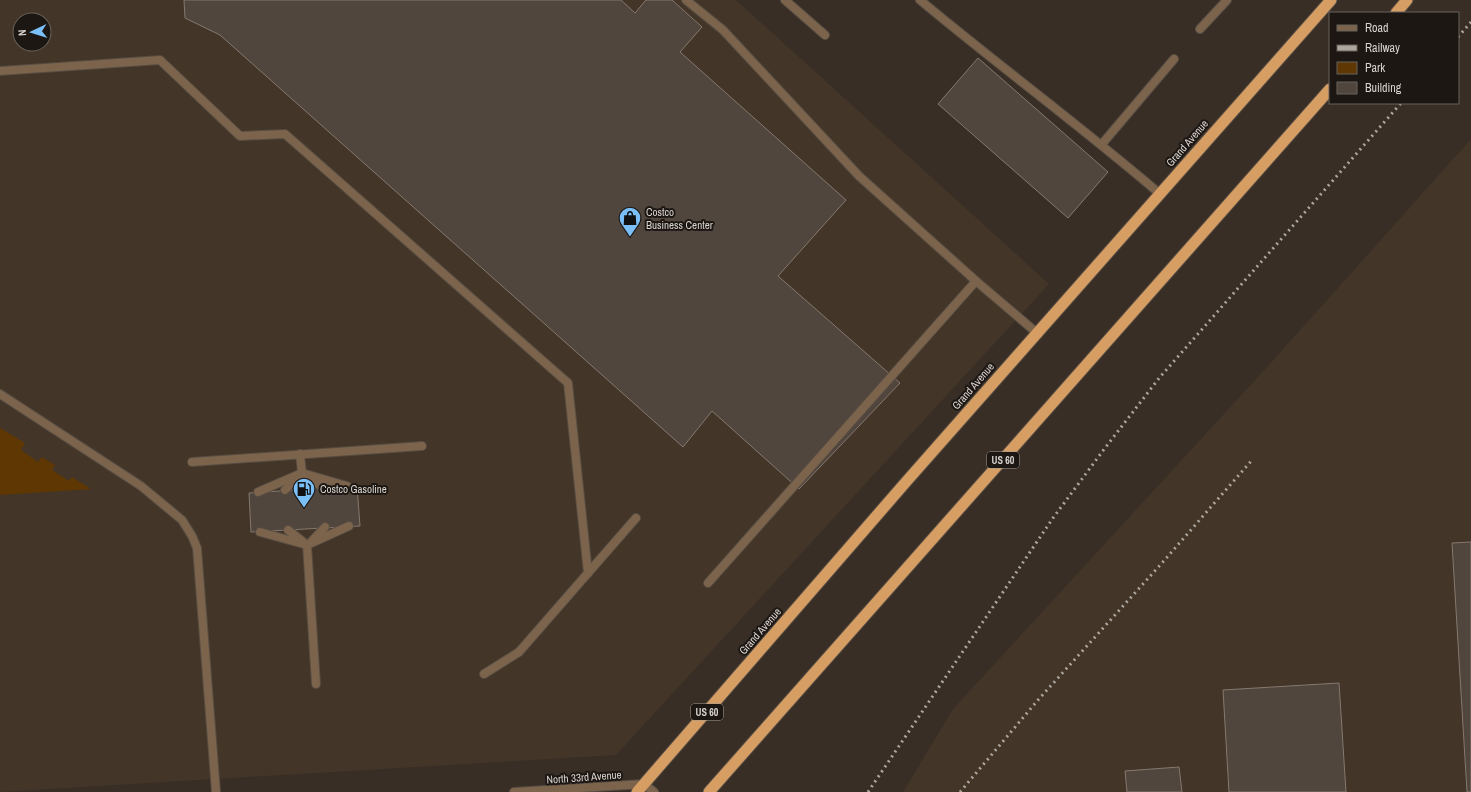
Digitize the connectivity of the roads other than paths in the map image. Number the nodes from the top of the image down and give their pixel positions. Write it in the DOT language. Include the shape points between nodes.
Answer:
graph roads {
  1 [pos="686,0"];
  2 [pos="785,0"];
  3 [pos="920,0"];
  4 [pos="1227,0"];
  5 [pos="1331,0"];
  6 [pos="1407,0"];
  7 [pos="1397,12"];
  8 [pos="1200,29"];
  9 [pos="824,35"];
  10 [pos="1174,59"];
  11 [pos="0,71"];
  12 [pos="1329,90"];
  13 [pos="1102,144"];
  14 [pos="1160,194"];
  15 [pos="976,282"];
  16 [pos="1037,333"];
  17 [pos="0,394"];
  18 [pos="422,446"];
  19 [pos="300,454"];
  20 [pos="192,462"];
  21 [pos="302,473"];
  22 [pos="347,486"];
  23 [pos="323,488"];
  24 [pos="285,490"];
  25 [pos="258,492"];
  26 [pos="636,518"];
  27 [pos="349,526"];
  28 [pos="325,527"];
  29 [pos="288,530"];
  30 [pos="260,532"];
  31 [pos="307,545"];
  32 [pos="588,573"];
  33 [pos="708,583"];
  34 [pos="484,674"];
  35 [pos="316,684"];
  36 [pos="640,788"];
  37 [pos="216,792"];
  38 [pos="514,792"];
  39 [pos="654,792"];
  40 [pos="709,792"];
  1 -- 15 [label="street" via="723,30 859,176"];
  2 -- 9 [label="street"];
  3 -- 13 [label="street" via="1067,119"];
  4 -- 8 [label="street"];
  5 -- 14 [label="highway, Grand Avenue / US 60"];
  6 -- 7 [label="highway"];
  10 -- 13 [label="street"];
  11 -- 32 [label="street" via="160,60 240,136 285,134 568,383"];
  12 -- 40 [label="highway, US 60"];
  13 -- 14 [label="street"];
  14 -- 16 [label="highway, Grand Avenue / US 60"];
  15 -- 16 [label="street"];
  15 -- 33 [label="street"];
  16 -- 36 [label="highway, Grand Avenue / US 60"];
  17 -- 37 [label="street" via="141,486 182,520 192,536 197,548"];
  18 -- 19 [label="street"];
  19 -- 20 [label="street"];
  19 -- 21 [label="street"];
  21 -- 22 [label="street"];
  21 -- 23 [label="street"];
  21 -- 24 [label="street"];
  21 -- 25 [label="street"];
  26 -- 32 [label="street"];
  27 -- 31 [label="street"];
  28 -- 31 [label="street"];
  29 -- 31 [label="street"];
  30 -- 31 [label="street"];
  31 -- 35 [label="street"];
  32 -- 34 [label="street" via="519,652"];
  36 -- 38 [label="street, North 33rd Avenue"];
  36 -- 39 [label="street"];
}
